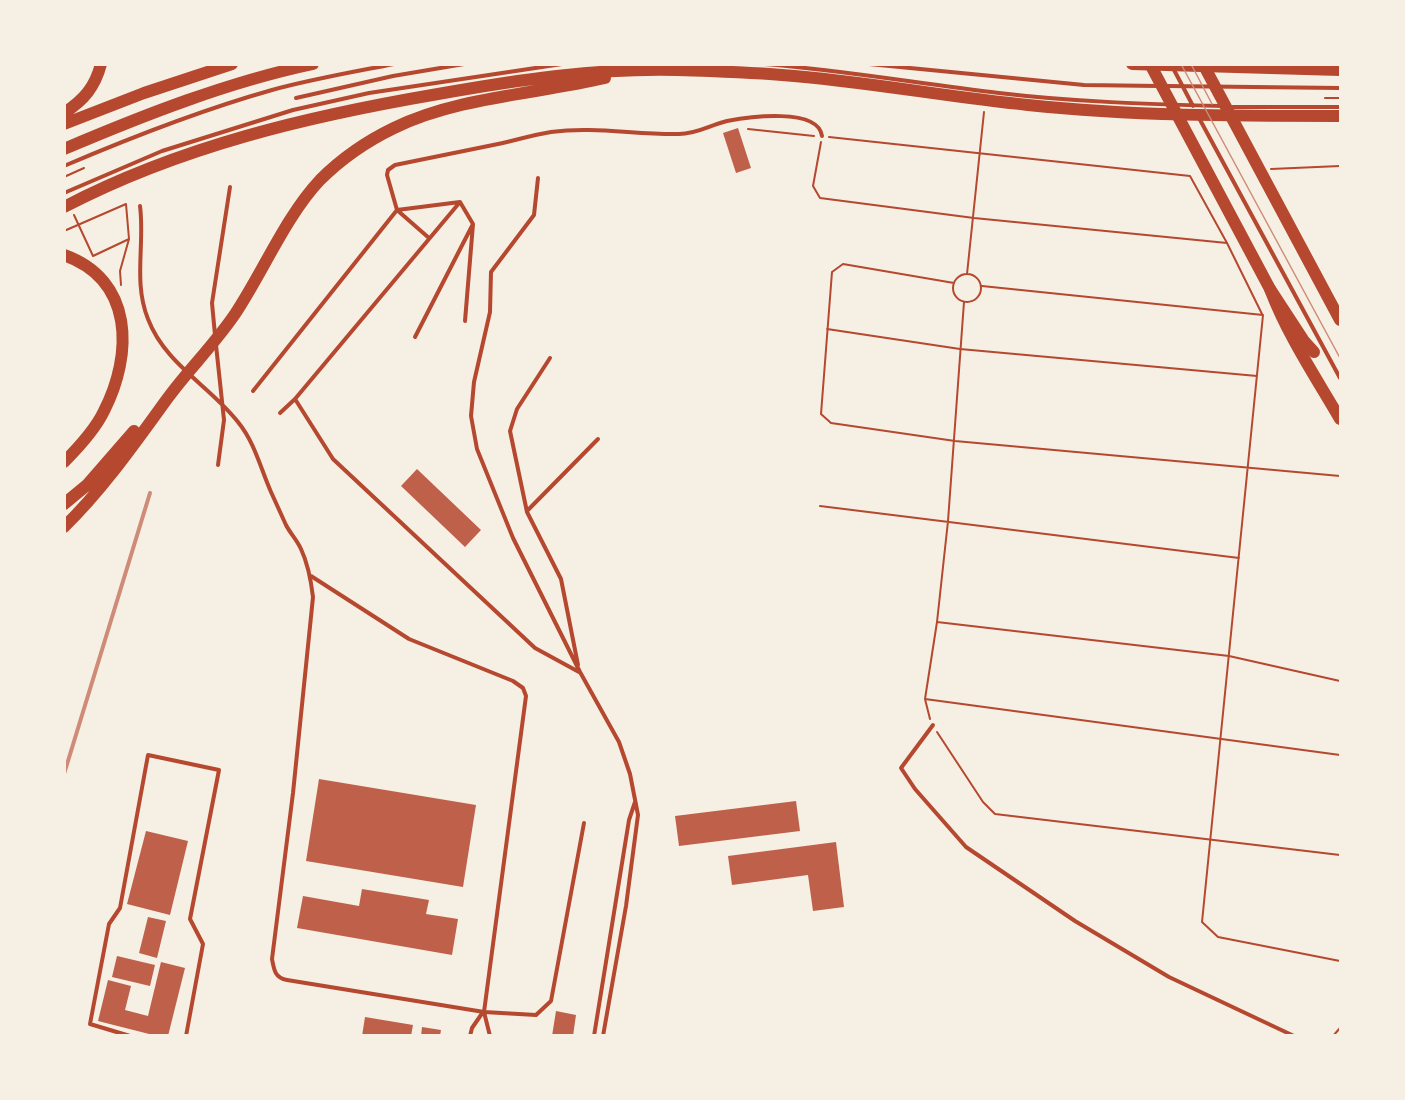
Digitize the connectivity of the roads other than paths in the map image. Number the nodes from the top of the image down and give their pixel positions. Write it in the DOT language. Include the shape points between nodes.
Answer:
graph roads {
  1 [pos="101,64"];
  2 [pos="232,64"];
  3 [pos="313,64"];
  4 [pos="394,64"];
  5 [pos="465,64"];
  6 [pos="562,64"];
  7 [pos="764,64"];
  8 [pos="869,64"];
  9 [pos="1132,64"];
  10 [pos="1150,64"];
  11 [pos="1171,64"];
  12 [pos="1203,64"];
  13 [pos="636,70"];
  14 [pos="1341,70"];
  15 [pos="1341,88"];
  16 [pos="296,98"];
  17 [pos="1341,108"];
  18 [pos="64,113"];
  19 [pos="1341,116"];
  20 [pos="64,124"];
  21 [pos="822,136"];
  22 [pos="64,149"];
  23 [pos="64,166"];
  24 [pos="538,178"];
  25 [pos="230,187"];
  26 [pos="64,193"];
  27 [pos="459,202"];
  28 [pos="140,206"];
  29 [pos="397,210"];
  30 [pos="69,211"];
  31 [pos="473,224"];
  32 [pos="429,238"];
  33 [pos="64,255"];
  34 [pos="1270,289"];
  35 [pos="1341,320"];
  36 [pos="465,321"];
  37 [pos="415,337"];
  38 [pos="1314,352"];
  39 [pos="550,358"];
  40 [pos="1341,378"];
  41 [pos="253,391"];
  42 [pos="167,398"];
  43 [pos="295,399"];
  44 [pos="223,407"];
  45 [pos="279,413"];
  46 [pos="1341,418"];
  47 [pos="598,439"];
  48 [pos="64,462"];
  49 [pos="218,465"];
  50 [pos="64,504"];
  51 [pos="526,512"];
  52 [pos="64,527"];
  53 [pos="310,575"];
  54 [pos="580,672"];
  55 [pos="933,725"];
  56 [pos="635,801"];
  57 [pos="585,823"];
  58 [pos="484,1012"];
  59 [pos="130,1035"];
  60 [pos="186,1035"];
  61 [pos="470,1035"];
  62 [pos="490,1035"];
  63 [pos="594,1035"];
  64 [pos="603,1035"];
  65 [pos="1294,1035"];
  1 -- 18 [label="main road" via="85,98"];
  2 -- 20 [label="main road"];
  3 -- 22 [label="main road" via="187,101"];
  4 -- 23 [label="lane" via="250,96"];
  5 -- 16 [label="lane"];
  6 -- 26 [label="lane" via="369,93 293,110 162,151"];
  7 -- 17 [label="lane" via="1064,100"];
  8 -- 15 [label="lane" via="1084,85"];
  9 -- 14 [label="main road"];
  10 -- 34 [label="main road"];
  11 -- 40 [label="lane"];
  12 -- 35 [label="main road"];
  13 -- 19 [label="main road" via="782,75 1091,110"];
  13 -- 30 [label="main road" via="512,81 317,117 159,164 110,184"];
  13 -- 42 [label="main road" via="436,111 368,142 320,181 306,198 234,315"];
  21 -- 29 [label="lane" via="816,124 807,120 763,115 724,122 696,133 551,132 395,165 387,175"];
  24 -- 54 [label="lane" via="534,215 491,272 490,312 474,382 471,416 477,449 513,538"];
  25 -- 44 [label="lane" via="212,303"];
  27 -- 29 [label="lane"];
  27 -- 31 [label="lane"];
  27 -- 32 [label="lane"];
  28 -- 44 [label="lane" via="143,224 139,274 148,319 173,359"];
  29 -- 32 [label="lane"];
  29 -- 41 [label="lane"];
  31 -- 36 [label="lane"];
  31 -- 37 [label="lane"];
  32 -- 43 [label="lane"];
  33 -- 48 [label="main road" via="88,266 110,288 123,327 121,357 111,397 91,431"];
  34 -- 38 [label="main road"];
  34 -- 46 [label="main road" via="1296,346"];
  39 -- 51 [label="lane" via="517,409 510,431"];
  42 -- 50 [label="main road" via="87,485"];
  42 -- 52 [label="main road" via="98,490"];
  43 -- 45 [label="lane"];
  43 -- 54 [label="lane" via="333,459 535,648"];
  44 -- 49 [label="lane"];
  44 -- 53 [label="lane" via="237,420 258,455 261,470"];
  47 -- 51 [label="lane"];
  51 -- 54 [label="lane" via="561,579"];
  53 -- 58 [label="lane" via="409,639 523,688 526,696"];
  53 -- 58 [label="lane" via="313,597 272,959 274,972 280,979"];
  54 -- 56 [label="lane" via="619,742"];
  55 -- 65 [label="lane" via="901,768 966,847 1169,977"];
  56 -- 63 [label="lane"];
  56 -- 64 [label="lane" via="638,815 626,906"];
  57 -- 58 [label="lane" via="551,1000 536,1015"];
  58 -- 61 [label="lane"];
  58 -- 62 [label="lane"];
  59 -- 60 [label="lane" via="90,1024 109,924 120,908 148,755 219,770 190,919 203,944"];
}
